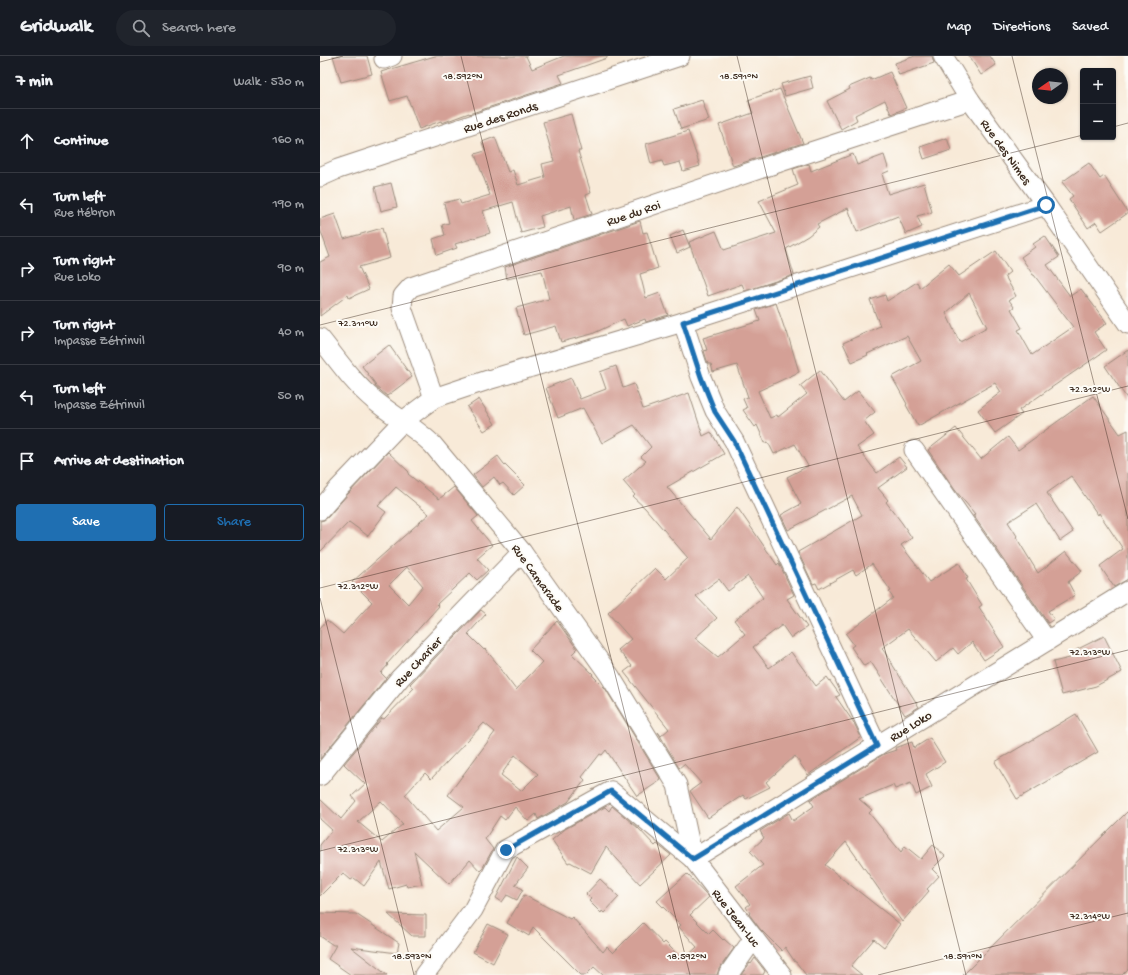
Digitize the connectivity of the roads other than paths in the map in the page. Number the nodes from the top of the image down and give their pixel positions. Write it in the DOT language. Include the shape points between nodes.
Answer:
graph roads {
  1 [pos="680,56"];
  2 [pos="942,56"];
  3 [pos="970,100"];
  4 [pos="320,177"];
  5 [pos="1046,205"];
  6 [pos="683,322"];
  7 [pos="1128,324"];
  8 [pos="320,338"];
  9 [pos="434,398"];
  10 [pos="404,421"];
  11 [pos="914,450"];
  12 [pos="320,510"];
  13 [pos="522,552"];
  14 [pos="1128,592"];
  15 [pos="1047,641"];
  16 [pos="877,746"];
  17 [pos="320,776"];
  18 [pos="693,859"];
  19 [pos="754,938"];
  20 [pos="424,975"];
  21 [pos="728,975"];
  22 [pos="782,975"];
  1 -- 4 [label="street, Rue des Ronds"];
  2 -- 3 [label="street, Rue des Nimes"];
  3 -- 5 [label="street, Rue des Nimes"];
  3 -- 9 [label="street, Rue du Roi" via="411,287 403,296 402,308"];
  5 -- 6 [label="street"];
  5 -- 7 [label="street, Rue des Nimes"];
  6 -- 9 [label="street"];
  6 -- 16 [label="street" via="715,412 734,441"];
  8 -- 10 [label="street, Rue Camarade" via="362,389"];
  9 -- 10 [label="street"];
  10 -- 12 [label="street"];
  10 -- 13 [label="street, Rue Camarade" via="433,444"];
  11 -- 15 [label="street"];
  13 -- 17 [label="street, Rue Charier" via="400,678"];
  13 -- 18 [label="street, Rue Camarade" via="610,676 677,785"];
  14 -- 15 [label="street, Rue Loko"];
  15 -- 16 [label="street, Rue Loko"];
  16 -- 18 [label="street, Rue Loko"];
  18 -- 19 [label="street, Rue Jean-Luc"];
  18 -- 20 [label="street" via="611,791 506,850 473,910"];
  19 -- 21 [label="street"];
  19 -- 22 [label="street, Rue Jean-Luc"];
}
